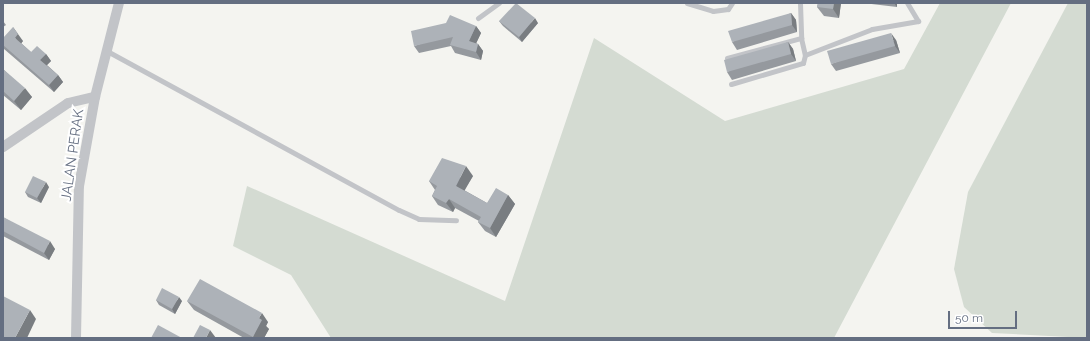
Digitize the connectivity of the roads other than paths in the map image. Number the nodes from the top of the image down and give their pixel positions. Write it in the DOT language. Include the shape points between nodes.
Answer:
graph roads {
  1 [pos="119,3"];
  2 [pos="499,3"];
  3 [pos="687,3"];
  4 [pos="732,3"];
  5 [pos="800,3"];
  6 [pos="907,3"];
  7 [pos="478,18"];
  8 [pos="801,38"];
  9 [pos="107,51"];
  10 [pos="806,54"];
  11 [pos="727,58"];
  12 [pos="731,84"];
  13 [pos="95,97"];
  14 [pos="3,147"];
  15 [pos="456,220"];
  16 [pos="76,338"];
  1 -- 9 [label="street, JALAN PERAK"];
  2 -- 7 [label="lane"];
  3 -- 4 [label="lane" via="713,11 728,8"];
  5 -- 8 [label="lane"];
  6 -- 10 [label="lane" via="918,21 872,29"];
  8 -- 10 [label="lane"];
  8 -- 11 [label="lane"];
  9 -- 13 [label="street, JALAN PERAK"];
  9 -- 15 [label="lane" via="399,210 419,219"];
  10 -- 12 [label="lane" via="803,63"];
  13 -- 14 [label="street" via="68,103"];
  13 -- 16 [label="street, JALAN PERAK" via="79,186"];
}
